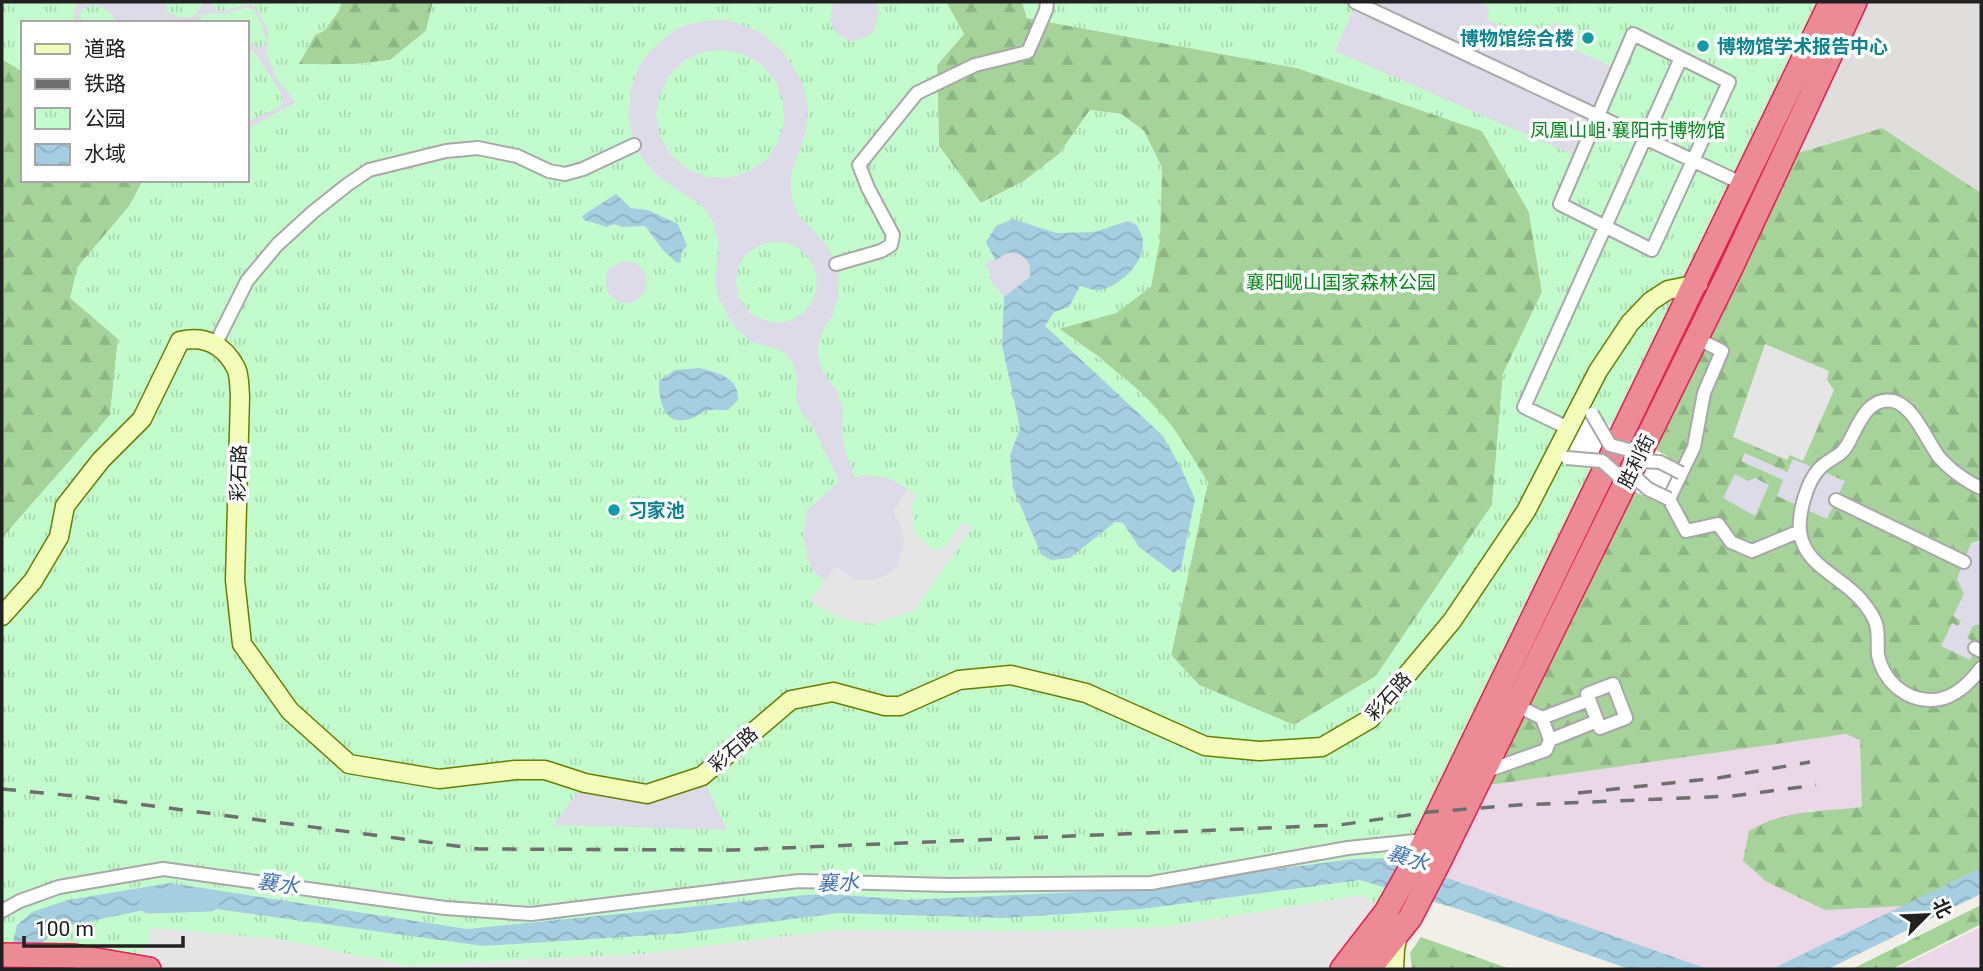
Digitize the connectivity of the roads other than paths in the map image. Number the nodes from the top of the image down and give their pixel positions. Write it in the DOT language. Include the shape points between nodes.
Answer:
graph roads {
  1 [pos="1047,2"];
  2 [pos="1355,2"];
  3 [pos="1830,2"];
  4 [pos="1855,2"];
  5 [pos="1681,58"];
  6 [pos="1597,117"];
  7 [pos="1645,139"];
  8 [pos="634,145"];
  9 [pos="1693,162"];
  10 [pos="1743,184"];
  11 [pos="1606,226"];
  12 [pos="836,264"];
  13 [pos="1698,284"];
  14 [pos="1696,338"];
  15 [pos="216,343"];
  16 [pos="1569,428"];
  17 [pos="1610,445"];
  18 [pos="1602,461"];
  19 [pos="1681,473"];
  20 [pos="1981,488"];
  21 [pos="1669,499"];
  22 [pos="1836,499"];
  23 [pos="1800,531"];
  24 [pos="1964,562"];
  25 [pos="2,616"];
  26 [pos="1981,668"];
  27 [pos="1589,700"];
  28 [pos="1516,705"];
  29 [pos="1566,709"];
  30 [pos="1542,718"];
  31 [pos="1597,721"];
  32 [pos="1575,730"];
  33 [pos="1550,740"];
  34 [pos="1483,772"];
  35 [pos="1428,852"];
  36 [pos="2,911"];
  37 [pos="1398,920"];
  38 [pos="2,955"];
  39 [pos="149,969"];
  40 [pos="1342,969"];
  41 [pos="1370,969"];
  42 [pos="1394,969"];
  1 -- 12 [label="street" via="1028,52 975,65 917,93 859,164 893,236 891,245"];
  2 -- 6 [label="street"];
  3 -- 10 [label="highway, 胜利街"];
  4 -- 14 [label="highway, 胜利街"];
  5 -- 6 [label="street" via="1633,34"];
  5 -- 7 [label="street"];
  5 -- 9 [label="street" via="1729,82"];
  6 -- 7 [label="street"];
  6 -- 11 [label="street" via="1560,204"];
  7 -- 9 [label="street"];
  7 -- 11 [label="street"];
  8 -- 15 [label="street" via="565,174 517,156 478,148 369,170 278,245 247,281"];
  9 -- 10 [label="street"];
  9 -- 11 [label="street" via="1652,250"];
  10 -- 13 [label="highway, 胜利街"];
  11 -- 16 [label="street" via="1524,407"];
  13 -- 16 [label="street, 彩石路" via="1668,290 1651,300 1630,323 1598,371"];
  13 -- 35 [label="highway, 胜利街"];
  14 -- 19 [label="street" via="1722,351 1704,393 1695,447"];
  14 -- 28 [label="highway, 胜利街"];
  15 -- 16 [label="street, 彩石路" via="237,370 240,396 235,580 243,644 290,711 349,764 439,779 544,770 647,794 702,776 791,700 833,692 900,706 959,680 1011,675 1086,693 1205,746 1259,751 1322,747 1370,719 1452,621 1526,511"];
  15 -- 25 [label="street" via="195,338 180,341 142,419 101,460 65,506 59,537 33,581"];
  16 -- 17 [label="street, bridge" via="1584,410 1592,414"];
  16 -- 18 [label="street, bridge" via="1561,454"];
  17 -- 18 [label="street, bridge"];
  17 -- 19 [label="street, bridge" via="1629,450 1641,461 1660,461"];
  18 -- 21 [label="street, bridge" via="1620,477 1636,478"];
  19 -- 21 [label="street"];
  20 -- 23 [label="street" via="1941,459 1901,404 1879,401 1869,408 1843,454 1817,470 1801,507"];
  21 -- 23 [label="street" via="1686,531 1718,524 1731,542 1752,551"];
  22 -- 24 [label="street"];
  23 -- 26 [label="street" via="1818,565 1862,600 1876,623 1879,657 1888,679 1903,692 1916,700 1937,701 1972,681"];
  27 -- 29 [label="street"];
  27 -- 31 [label="street"];
  27 -- 31 [label="street" via="1587,694 1613,684 1626,718 1600,728"];
  28 -- 30 [label="street"];
  28 -- 34 [label="highway, 胜利街"];
  29 -- 30 [label="street"];
  29 -- 32 [label="street"];
  30 -- 33 [label="street"];
  31 -- 32 [label="street"];
  32 -- 33 [label="street"];
  33 -- 34 [label="street" via="1546,750"];
  34 -- 35 [label="highway, 胜利街"];
  35 -- 36 [label="street" via="1348,848 1151,883 949,886 799,881 531,914 445,908 163,869 59,887"];
  35 -- 37 [label="highway, 胜利街"];
  37 -- 40 [label="highway"];
  37 -- 41 [label="highway"];
  37 -- 42 [label="street"];
  38 -- 39 [label="highway" via="74,956"];
}
